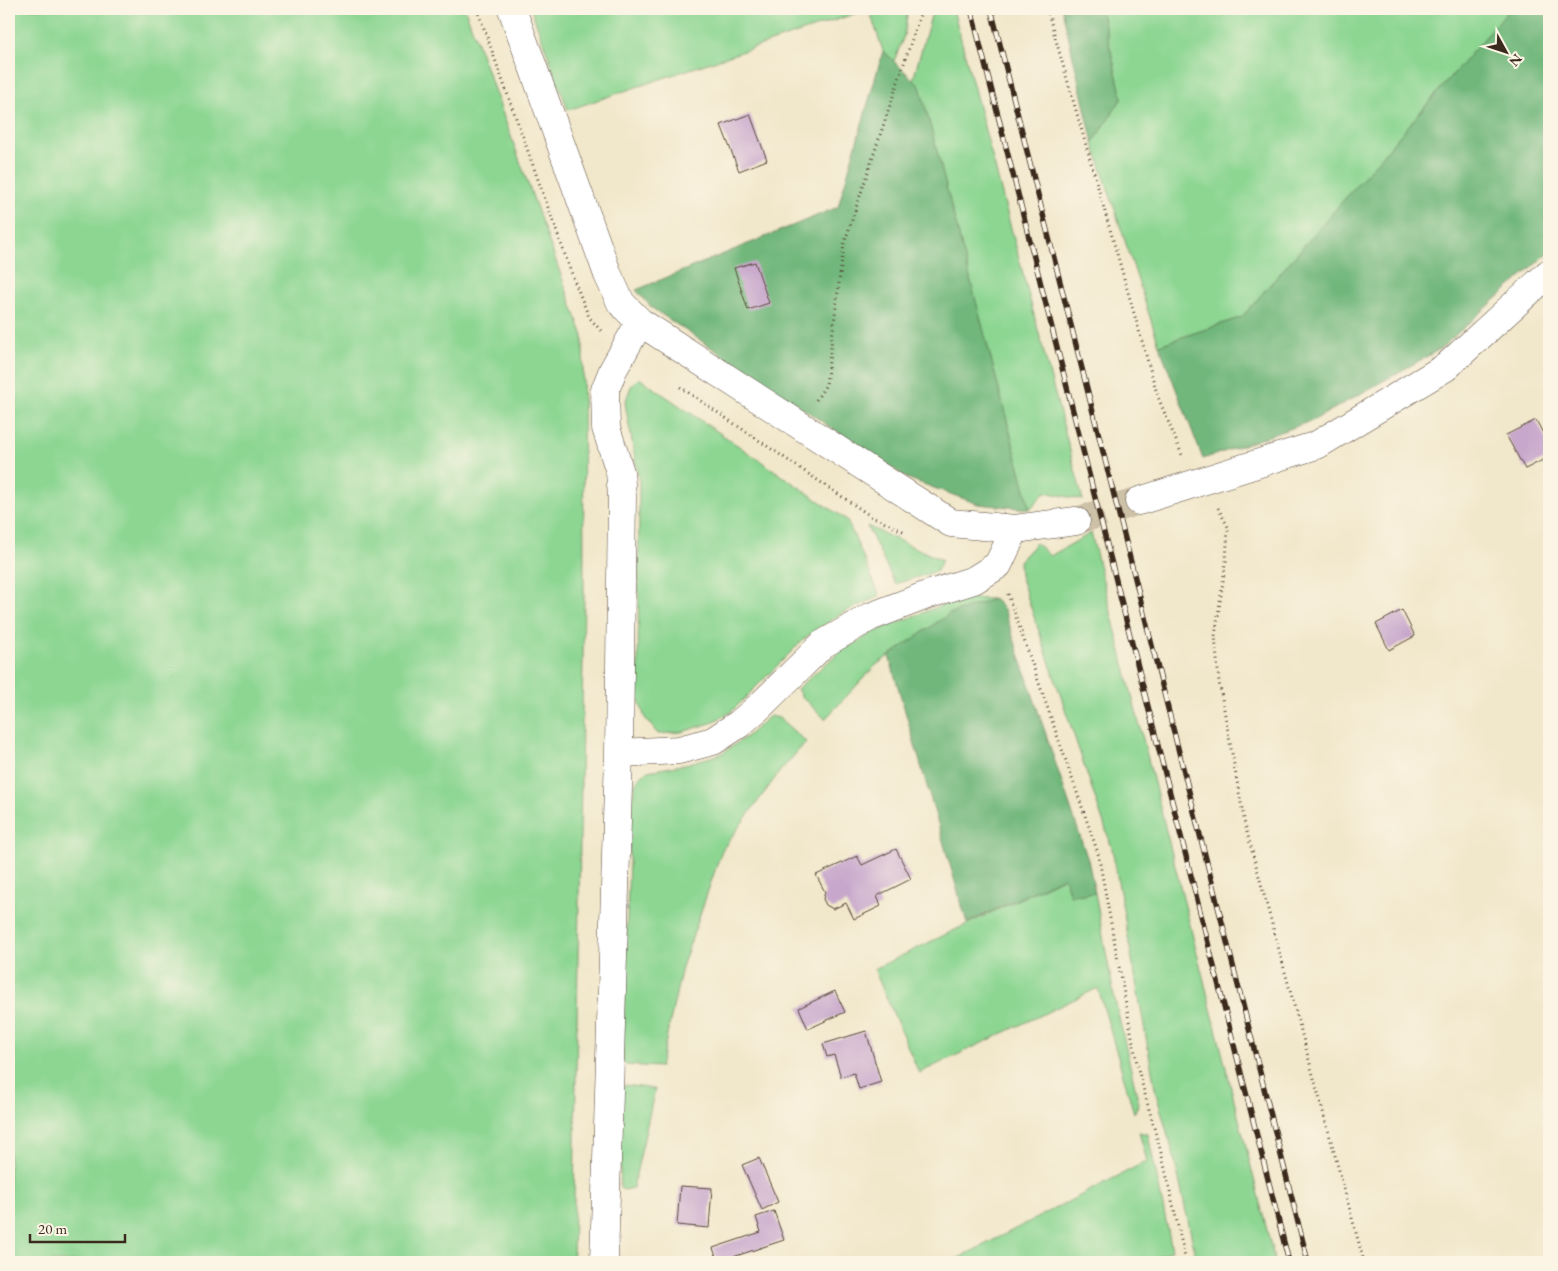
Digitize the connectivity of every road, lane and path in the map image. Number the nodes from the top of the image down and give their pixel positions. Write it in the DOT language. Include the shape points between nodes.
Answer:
graph roads {
  1 [pos="512,9"];
  2 [pos="922,9"];
  3 [pos="1047,9"];
  4 [pos="1549,274"];
  5 [pos="640,322"];
  6 [pos="798,424"];
  7 [pos="1203,482"];
  8 [pos="1139,501"];
  9 [pos="1076,521"];
  10 [pos="1015,529"];
  11 [pos="998,565"];
  12 [pos="619,754"];
  13 [pos="604,1262"];
  14 [pos="1186,1262"];
  15 [pos="1364,1262"];
  1 -- 5 [label="street" via="608,275 621,303"];
  2 -- 6 [label="path" via="844,244 826,385"];
  3 -- 7 [label="path" via="1158,397 1182,455"];
  4 -- 7 [label="street" via="1446,368 1317,446"];
  5 -- 6 [label="street"];
  5 -- 12 [label="street" via="605,390 606,428 620,472 622,496"];
  6 -- 10 [label="street" via="951,523"];
  7 -- 8 [label="street"];
  7 -- 15 [label="path" via="1228,527 1215,636 1219,682 1245,825"];
  9 -- 10 [label="street"];
  10 -- 11 [label="street"];
  11 -- 12 [label="street" via="974,580 870,617 823,644 753,712 713,741 679,750"];
  11 -- 14 [label="path" via="1098,853 1138,1069"];
  12 -- 13 [label="street"];
}
